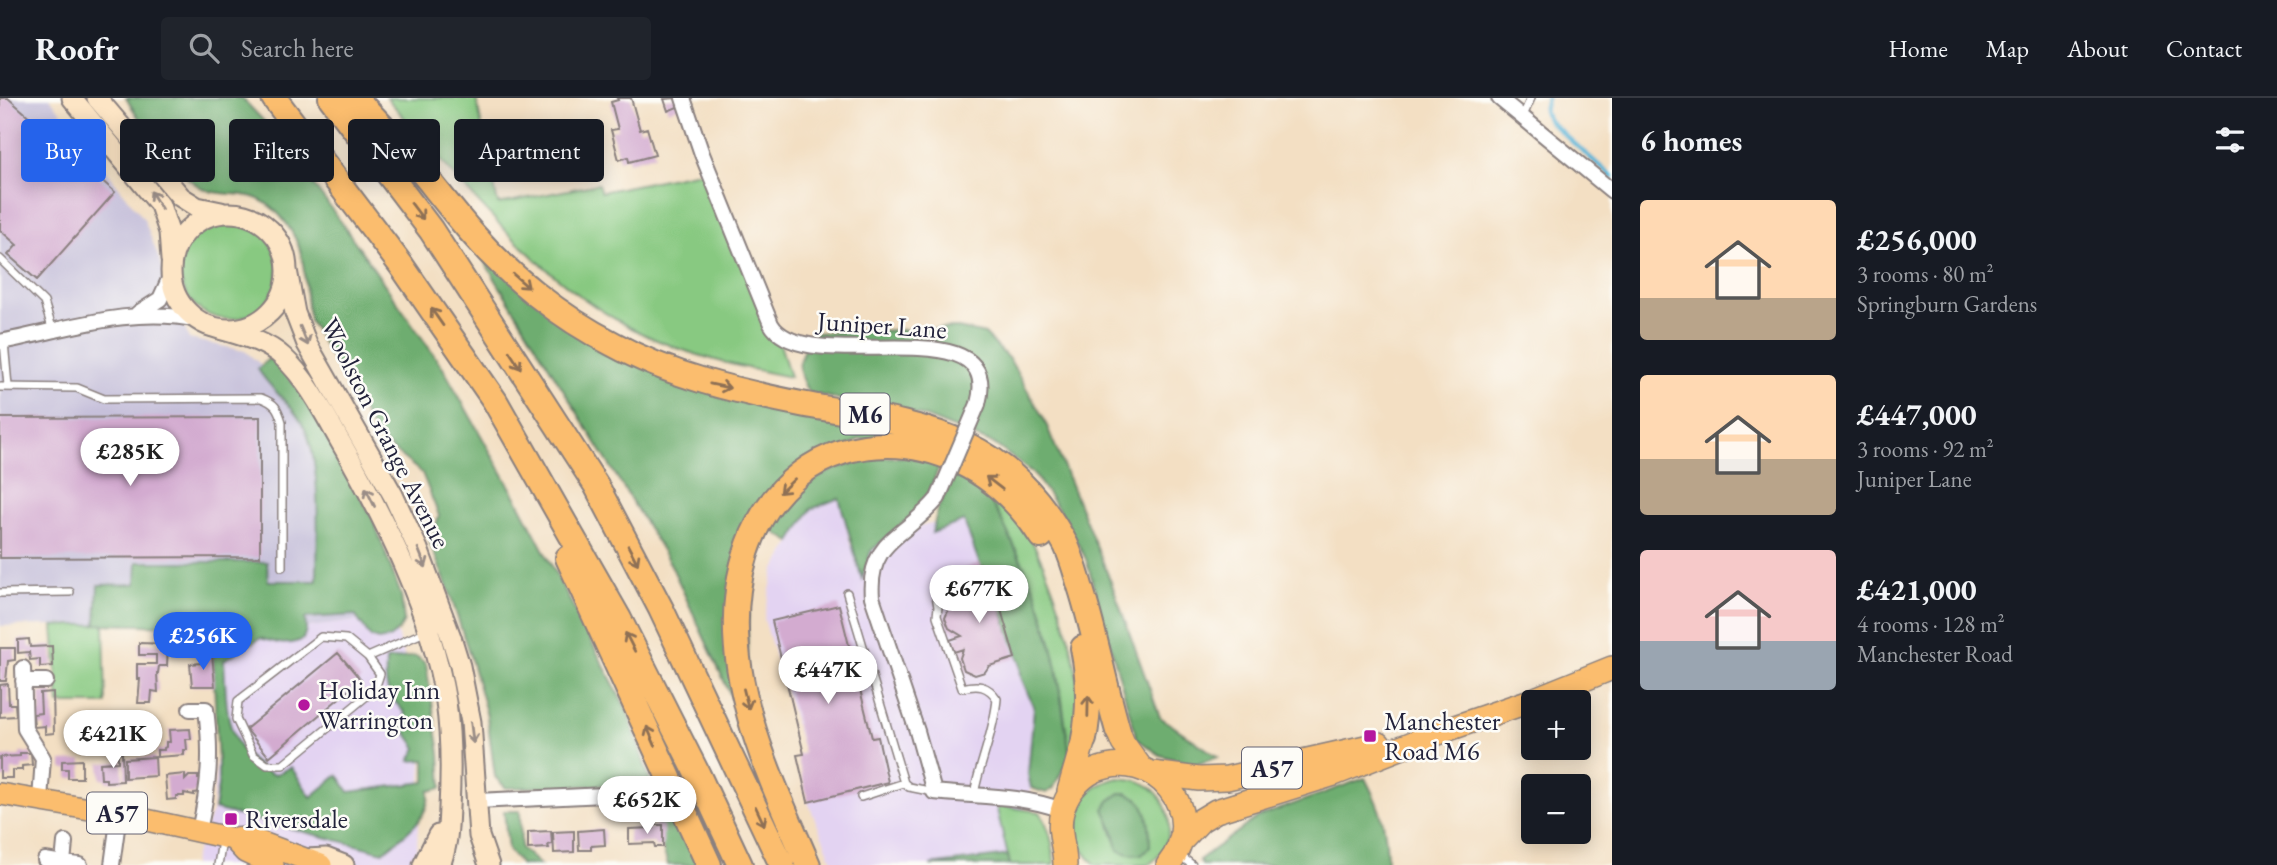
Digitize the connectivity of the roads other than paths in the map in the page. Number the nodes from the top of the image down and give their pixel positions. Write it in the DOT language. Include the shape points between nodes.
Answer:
graph roads {
  1 [pos="72,98"];
  2 [pos="97,98"];
  3 [pos="274,98"];
  4 [pos="331,98"];
  5 [pos="355,98"];
  6 [pos="683,98"];
  7 [pos="1499,98"];
  8 [pos="1531,98"];
  9 [pos="1523,116"];
  10 [pos="1612,191"];
  11 [pos="234,213"];
  12 [pos="0,259"];
  13 [pos="171,270"];
  14 [pos="287,270"];
  15 [pos="133,315"];
  16 [pos="204,323"];
  17 [pos="53,331"];
  18 [pos="2,342"];
  19 [pos="4,386"];
  20 [pos="526,457"];
  21 [pos="282,567"];
  22 [pos="70,592"];
  23 [pos="0,593"];
  24 [pos="847,593"];
  25 [pos="936,595"];
  26 [pos="427,631"];
  27 [pos="368,657"];
  28 [pos="1612,668"];
  29 [pos="46,681"];
  30 [pos="190,709"];
  31 [pos="1446,730"];
  32 [pos="1118,731"];
  33 [pos="1084,739"];
  34 [pos="1146,770"];
  35 [pos="904,783"];
  36 [pos="934,792"];
  37 [pos="647,793"];
  38 [pos="0,794"];
  39 [pos="974,795"];
  40 [pos="861,797"];
  41 [pos="40,800"];
  42 [pos="477,801"];
  43 [pos="1064,804"];
  44 [pos="449,808"];
  45 [pos="119,814"];
  46 [pos="199,831"];
  47 [pos="228,838"];
  48 [pos="65,842"];
  49 [pos="1179,856"];
  50 [pos="1067,858"];
  51 [pos="45,860"];
  52 [pos="314,862"];
  53 [pos="62,863"];
  54 [pos="80,865"];
  55 [pos="111,865"];
  56 [pos="218,865"];
  57 [pos="273,865"];
  58 [pos="344,865"];
  59 [pos="424,865"];
  60 [pos="440,865"];
  61 [pos="489,865"];
  62 [pos="709,865"];
  63 [pos="740,865"];
  64 [pos="782,865"];
  65 [pos="807,865"];
  13 -- 1 [label="main road, one-way" via="169,232 160,205"];
  2 -- 11 [label="main road" via="181,197 197,207"];
  20 -- 3 [label="highway, one-way" via="495,401 409,277"];
  4 -- 64 [label="highway, one-way" via="431,230 596,485 661,609"];
  5 -- 32 [label="highway, M6, one-way" via="472,234 565,316 611,344 706,383 886,418 940,434 981,452 1015,477 1068,548"];
  6 -- 36 [label="street, Juniper Lane, bridge" via="771,324 780,335 820,347 953,352 977,370 981,385 978,404 938,498 881,550 871,582"];
  7 -- 9 [label="street"];
  8 -- 9 [label="lane"];
  9 -- 10 [label="street"];
  11 -- 13 [label="main road" via="199,221 176,248"];
  11 -- 14 [label="main road" via="271,232"];
  12 -- 17 [label="lane" via="44,302"];
  13 -- 15 [label="street" via="160,299"];
  13 -- 16 [label="main road" via="179,301"];
  14 -- 16 [label="main road" via="276,305 263,318 228,329"];
  14 -- 42 [label="main road, Woolston Grange Avenue, one-way" via="307,344 393,495 436,593 460,666 471,722"];
  15 -- 16 [label="street" via="166,314"];
  15 -- 17 [label="street"];
  26 -- 16 [label="main road, Woolston Grange Avenue, one-way" via="368,491 298,375 273,349"];
  17 -- 18 [label="street"];
  18 -- 19 [label="lane"];
  19 -- 21 [label="lane" via="78,388 104,398 261,398 273,402 282,422"];
  62 -- 20 [label="highway, one-way" via="583,594"];
  63 -- 20 [label="highway, one-way" via="619,619"];
  22 -- 23 [label="lane"];
  24 -- 35 [label="lane"];
  25 -- 39 [label="lane" via="937,616 961,688 985,686 998,699"];
  26 -- 27 [label="lane"];
  26 -- 44 [label="main road, Woolston Grange Avenue" via="447,712"];
  27 -- 27 [label="lane" via="380,674 375,689 283,765 267,765 253,755 236,719 237,702 321,637 346,639"];
  28 -- 31 [label="highway, A57"];
  29 -- 41 [label="street" via="23,675 24,729 43,758"];
  30 -- 46 [label="street" via="206,709 211,747"];
  31 -- 34 [label="highway, A57" via="1227,778 1191,779"];
  31 -- 49 [label="highway, A57" via="1334,774 1216,811 1201,820"];
  32 -- 34 [label="highway"];
  33 -- 43 [label="highway"];
  33 -- 65 [label="highway, M6, one-way" via="1087,672 1078,626 1048,546 1011,497 956,459 912,446 864,446 825,459 792,481 766,512 743,564 736,616 740,676 748,709"];
  34 -- 43 [label="highway, A57" via="1105,767 1082,779"];
  34 -- 49 [label="highway, A57" via="1165,782 1179,804 1183,829"];
  35 -- 36 [label="lane"];
  35 -- 40 [label="lane"];
  36 -- 39 [label="street"];
  37 -- 42 [label="street"];
  38 -- 41 [label="main road, A57"];
  39 -- 43 [label="street"];
  41 -- 45 [label="main road, A57"];
  42 -- 61 [label="main road, Woolston Grange Avenue" via="479,835"];
  43 -- 50 [label="highway" via="1060,822"];
  44 -- 59 [label="main road"];
  44 -- 60 [label="main road, Woolston Grange Avenue" via="449,838"];
  45 -- 46 [label="main road, A57"];
  45 -- 55 [label="street"];
  46 -- 47 [label="main road, A57"];
  47 -- 52 [label="main road, A57" via="250,838"];
  47 -- 56 [label="lane"];
  47 -- 57 [label="main road, A57"];
  48 -- 53 [label="street"];
  51 -- 53 [label="street"];
  52 -- 58 [label="main road" via="326,858"];
  53 -- 54 [label="street"];
}
